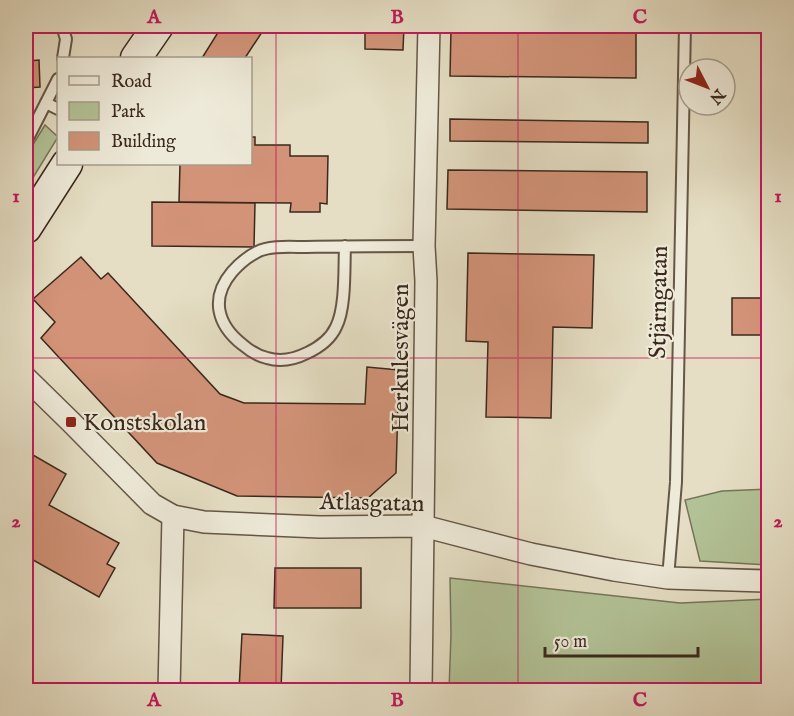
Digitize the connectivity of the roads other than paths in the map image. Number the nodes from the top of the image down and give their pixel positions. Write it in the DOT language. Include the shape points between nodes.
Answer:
graph roads {
  1 [pos="62,26"];
  2 [pos="159,26"];
  3 [pos="429,26"];
  4 [pos="685,26"];
  5 [pos="63,57"];
  6 [pos="137,57"];
  7 [pos="57,81"];
  8 [pos="46,103"];
  9 [pos="57,108"];
  10 [pos="26,142"];
  11 [pos="66,165"];
  12 [pos="26,228"];
  13 [pos="345,246"];
  14 [pos="424,246"];
  15 [pos="26,378"];
  16 [pos="173,516"];
  17 [pos="423,526"];
  18 [pos="668,578"];
  19 [pos="768,581"];
  20 [pos="169,690"];
  21 [pos="421,690"];
  1 -- 5 [label="lane" via="66,39"];
  2 -- 6 [label="main road"];
  3 -- 14 [label="street, Herkulesvägen"];
  4 -- 18 [label="lane, Stjärngatan" via="676,482"];
  7 -- 8 [label="lane"];
  8 -- 9 [label="lane"];
  8 -- 10 [label="lane"];
  11 -- 12 [label="main road"];
  13 -- 13 [label="lane" via="258,250 240,262 219,292 218,311 224,326 251,352 268,359 300,356 329,340 338,325 343,299"];
  13 -- 14 [label="lane"];
  14 -- 17 [label="street, Herkulesvägen"];
  15 -- 16 [label="street, Atlasgatan" via="152,504"];
  16 -- 17 [label="street, Atlasgatan" via="204,522"];
  16 -- 20 [label="street"];
  17 -- 18 [label="street, Atlasgatan" via="531,554"];
  17 -- 21 [label="street, Herkulesvägen"];
  18 -- 19 [label="street, Atlasgatan"];
}
